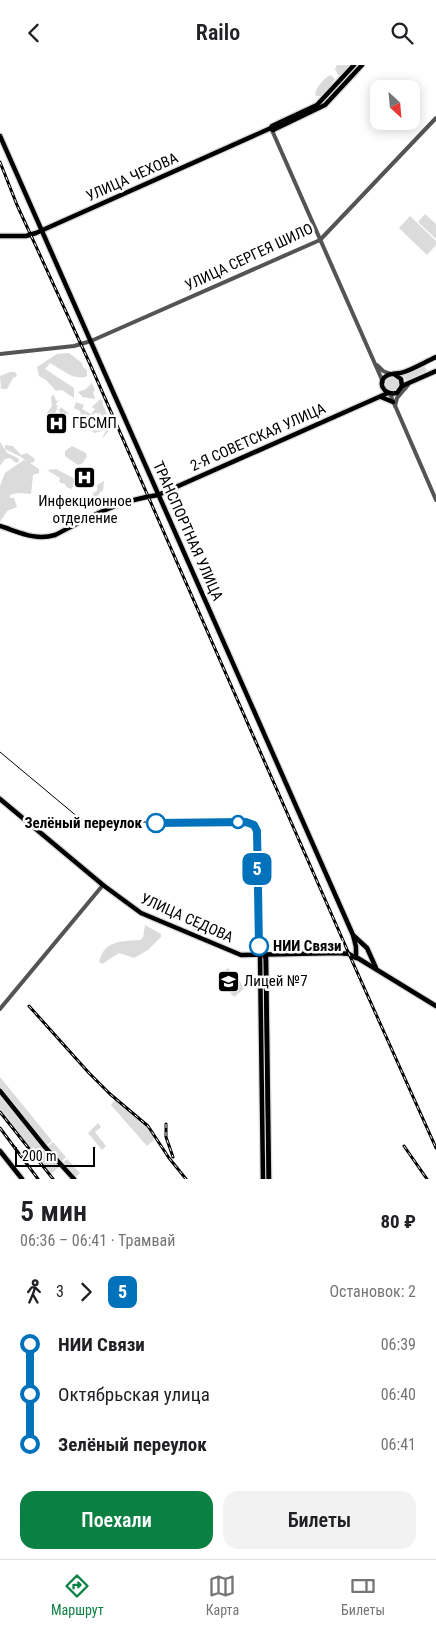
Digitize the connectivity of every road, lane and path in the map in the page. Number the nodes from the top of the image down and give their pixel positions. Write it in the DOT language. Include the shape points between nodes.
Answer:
graph roads {
  1 [pos="354,65"];
  2 [pos="362,65"];
  3 [pos="436,118"];
  4 [pos="271,128"];
  5 [pos="0,136"];
  6 [pos="41,230"];
  7 [pos="0,237"];
  8 [pos="320,240"];
  9 [pos="91,341"];
  10 [pos="0,354"];
  11 [pos="371,355"];
  12 [pos="436,357"];
  13 [pos="436,371"];
  14 [pos="393,374"];
  15 [pos="409,383"];
  16 [pos="383,385"];
  17 [pos="402,386"];
  18 [pos="389,393"];
  19 [pos="380,397"];
  20 [pos="368,402"];
  21 [pos="394,404"];
  22 [pos="158,495"];
  23 [pos="436,500"];
  24 [pos="0,526"];
  25 [pos="0,799"];
  26 [pos="103,885"];
  27 [pos="352,935"];
  28 [pos="356,950"];
  29 [pos="368,950"];
  30 [pos="348,953"];
  31 [pos="260,955"];
  32 [pos="266,955"];
  33 [pos="358,960"];
  34 [pos="376,968"];
  35 [pos="436,1006"];
  36 [pos="0,1009"];
  37 [pos="0,1091"];
  38 [pos="0,1151"];
  39 [pos="22,1179"];
  40 [pos="74,1179"];
  41 [pos="263,1179"];
  42 [pos="269,1179"];
  1 -- 4 [label="main road, УЛИЦА ЧЕХОВА" via="317,105"];
  2 -- 4 [label="main road, УЛИЦА ЧЕХОВА" via="325,105 273,130"];
  3 -- 8 [label="street, УЛИЦА СЕРГЕЯ ШИЛО"];
  4 -- 6 [label="main road, УЛИЦА ЧЕХОВА"];
  4 -- 8 [label="street"];
  5 -- 6 [label="main road, ТРАНСПОРТНАЯ УЛИЦА"];
  6 -- 7 [label="main road, УЛИЦА ЧЕХОВА" via="26,236"];
  6 -- 9 [label="main road, ТРАНСПОРТНАЯ УЛИЦА"];
  8 -- 9 [label="street, УЛИЦА СЕРГЕЯ ШИЛО"];
  8 -- 11 [label="street"];
  9 -- 10 [label="street, УЛИЦА СЕРГЕЯ ШИЛО" via="74,346"];
  9 -- 22 [label="main road, ТРАНСПОРТНАЯ УЛИЦА"];
  11 -- 14 [label="street" via="380,369"];
  11 -- 16 [label="street"];
  12 -- 14 [label="main road" via="405,372"];
  13 -- 15 [label="main road"];
  14 -- 16 [label="main road" via="386,376"];
  14 -- 17 [label="main road" via="401,379"];
  15 -- 17 [label="main road"];
  15 -- 21 [label="street"];
  16 -- 18 [label="main road"];
  16 -- 20 [label="main road, 2-Я СОВЕТСКАЯ УЛИЦА" via="379,395"];
  17 -- 18 [label="main road" via="397,393"];
  18 -- 19 [label="main road, 2-Я СОВЕТСКАЯ УЛИЦА"];
  18 -- 21 [label="street"];
  19 -- 20 [label="main road, 2-Я СОВЕТСКАЯ УЛИЦА"];
  19 -- 21 [label="main road"];
  20 -- 22 [label="main road, 2-Я СОВЕТСКАЯ УЛИЦА"];
  21 -- 23 [label="street"];
  22 -- 24 [label="main road, 2-Я СОВЕТСКАЯ УЛИЦА" via="111,506 46,538 35,538"];
  22 -- 27 [label="main road, ТРАНСПОРТНАЯ УЛИЦА"];
  25 -- 26 [label="main road, УЛИЦА СЕДОВА"];
  26 -- 31 [label="main road, УЛИЦА СЕДОВА" via="141,913 238,954"];
  26 -- 36 [label="street"];
  27 -- 28 [label="main road, ТРАНСПОРТНАЯ УЛИЦА"];
  27 -- 29 [label="main road"];
  28 -- 29 [label="main road" via="363,947"];
  28 -- 30 [label="main road, УЛИЦА СЕДОВА"];
  28 -- 33 [label="main road"];
  29 -- 33 [label="main road" via="367,959"];
  29 -- 34 [label="main road"];
  30 -- 32 [label="main road, УЛИЦА СЕДОВА"];
  30 -- 33 [label="main road"];
  31 -- 32 [label="main road, УЛИЦА СЕДОВА"];
  31 -- 41 [label="main road"];
  32 -- 42 [label="main road"];
  33 -- 34 [label="main road"];
  34 -- 35 [label="main road"];
  37 -- 40 [label="main road"];
  38 -- 39 [label="main road"];
}
